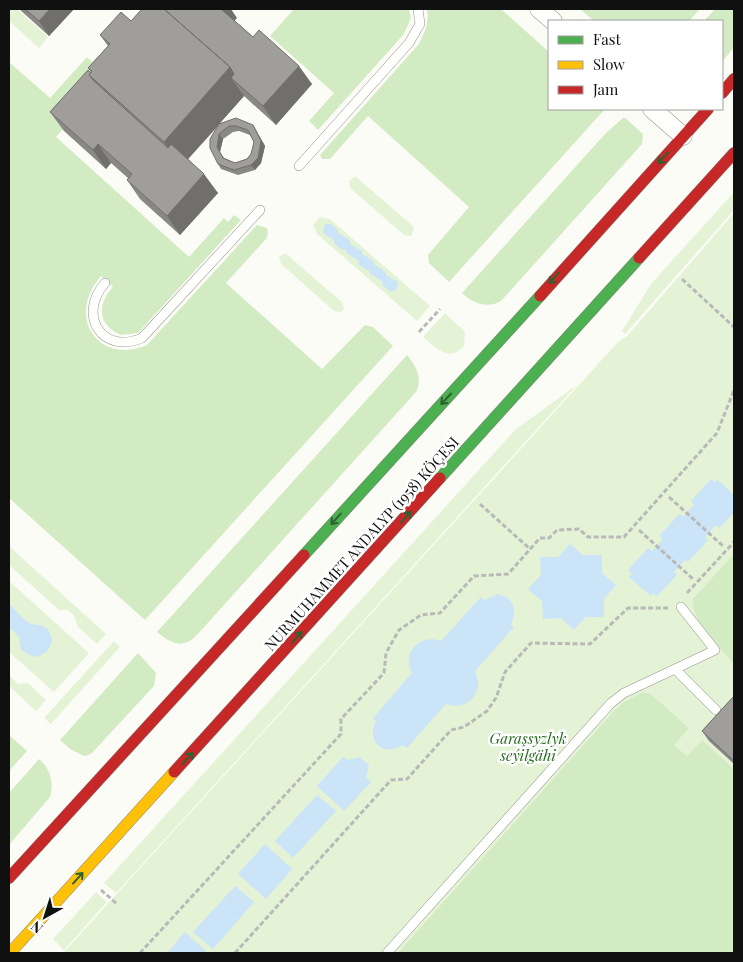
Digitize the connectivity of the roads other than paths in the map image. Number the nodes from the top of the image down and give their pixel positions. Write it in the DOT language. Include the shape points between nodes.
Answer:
graph roads {
  1 [pos="418,9"];
  2 [pos="540,9"];
  3 [pos="553,20"];
  4 [pos="734,79"];
  5 [pos="723,92"];
  6 [pos="653,110"];
  7 [pos="707,110"];
  8 [pos="683,136"];
  9 [pos="734,154"];
  10 [pos="299,166"];
  11 [pos="260,210"];
  12 [pos="105,283"];
  13 [pos="681,607"];
  14 [pos="676,669"];
  15 [pos="716,710"];
  16 [pos="9,878"];
  17 [pos="10,953"];
  18 [pos="388,953"];
  1 -- 10 [label="lane" via="420,24 409,42"];
  2 -- 3 [label="street"];
  4 -- 5 [label="main road"];
  6 -- 8 [label="street"];
  7 -- 8 [label="main road"];
  8 -- 16 [label="main road, one-way"];
  17 -- 9 [label="main road, NURMUHAMMET ANDALYP (1958) KÖÇESI, one-way"];
  11 -- 12 [label="lane" via="142,338 123,343 107,338 99,331 94,323 92,306"];
  13 -- 14 [label="lane" via="715,650"];
  14 -- 15 [label="lane"];
  14 -- 18 [label="lane" via="624,693 611,703"];
}
